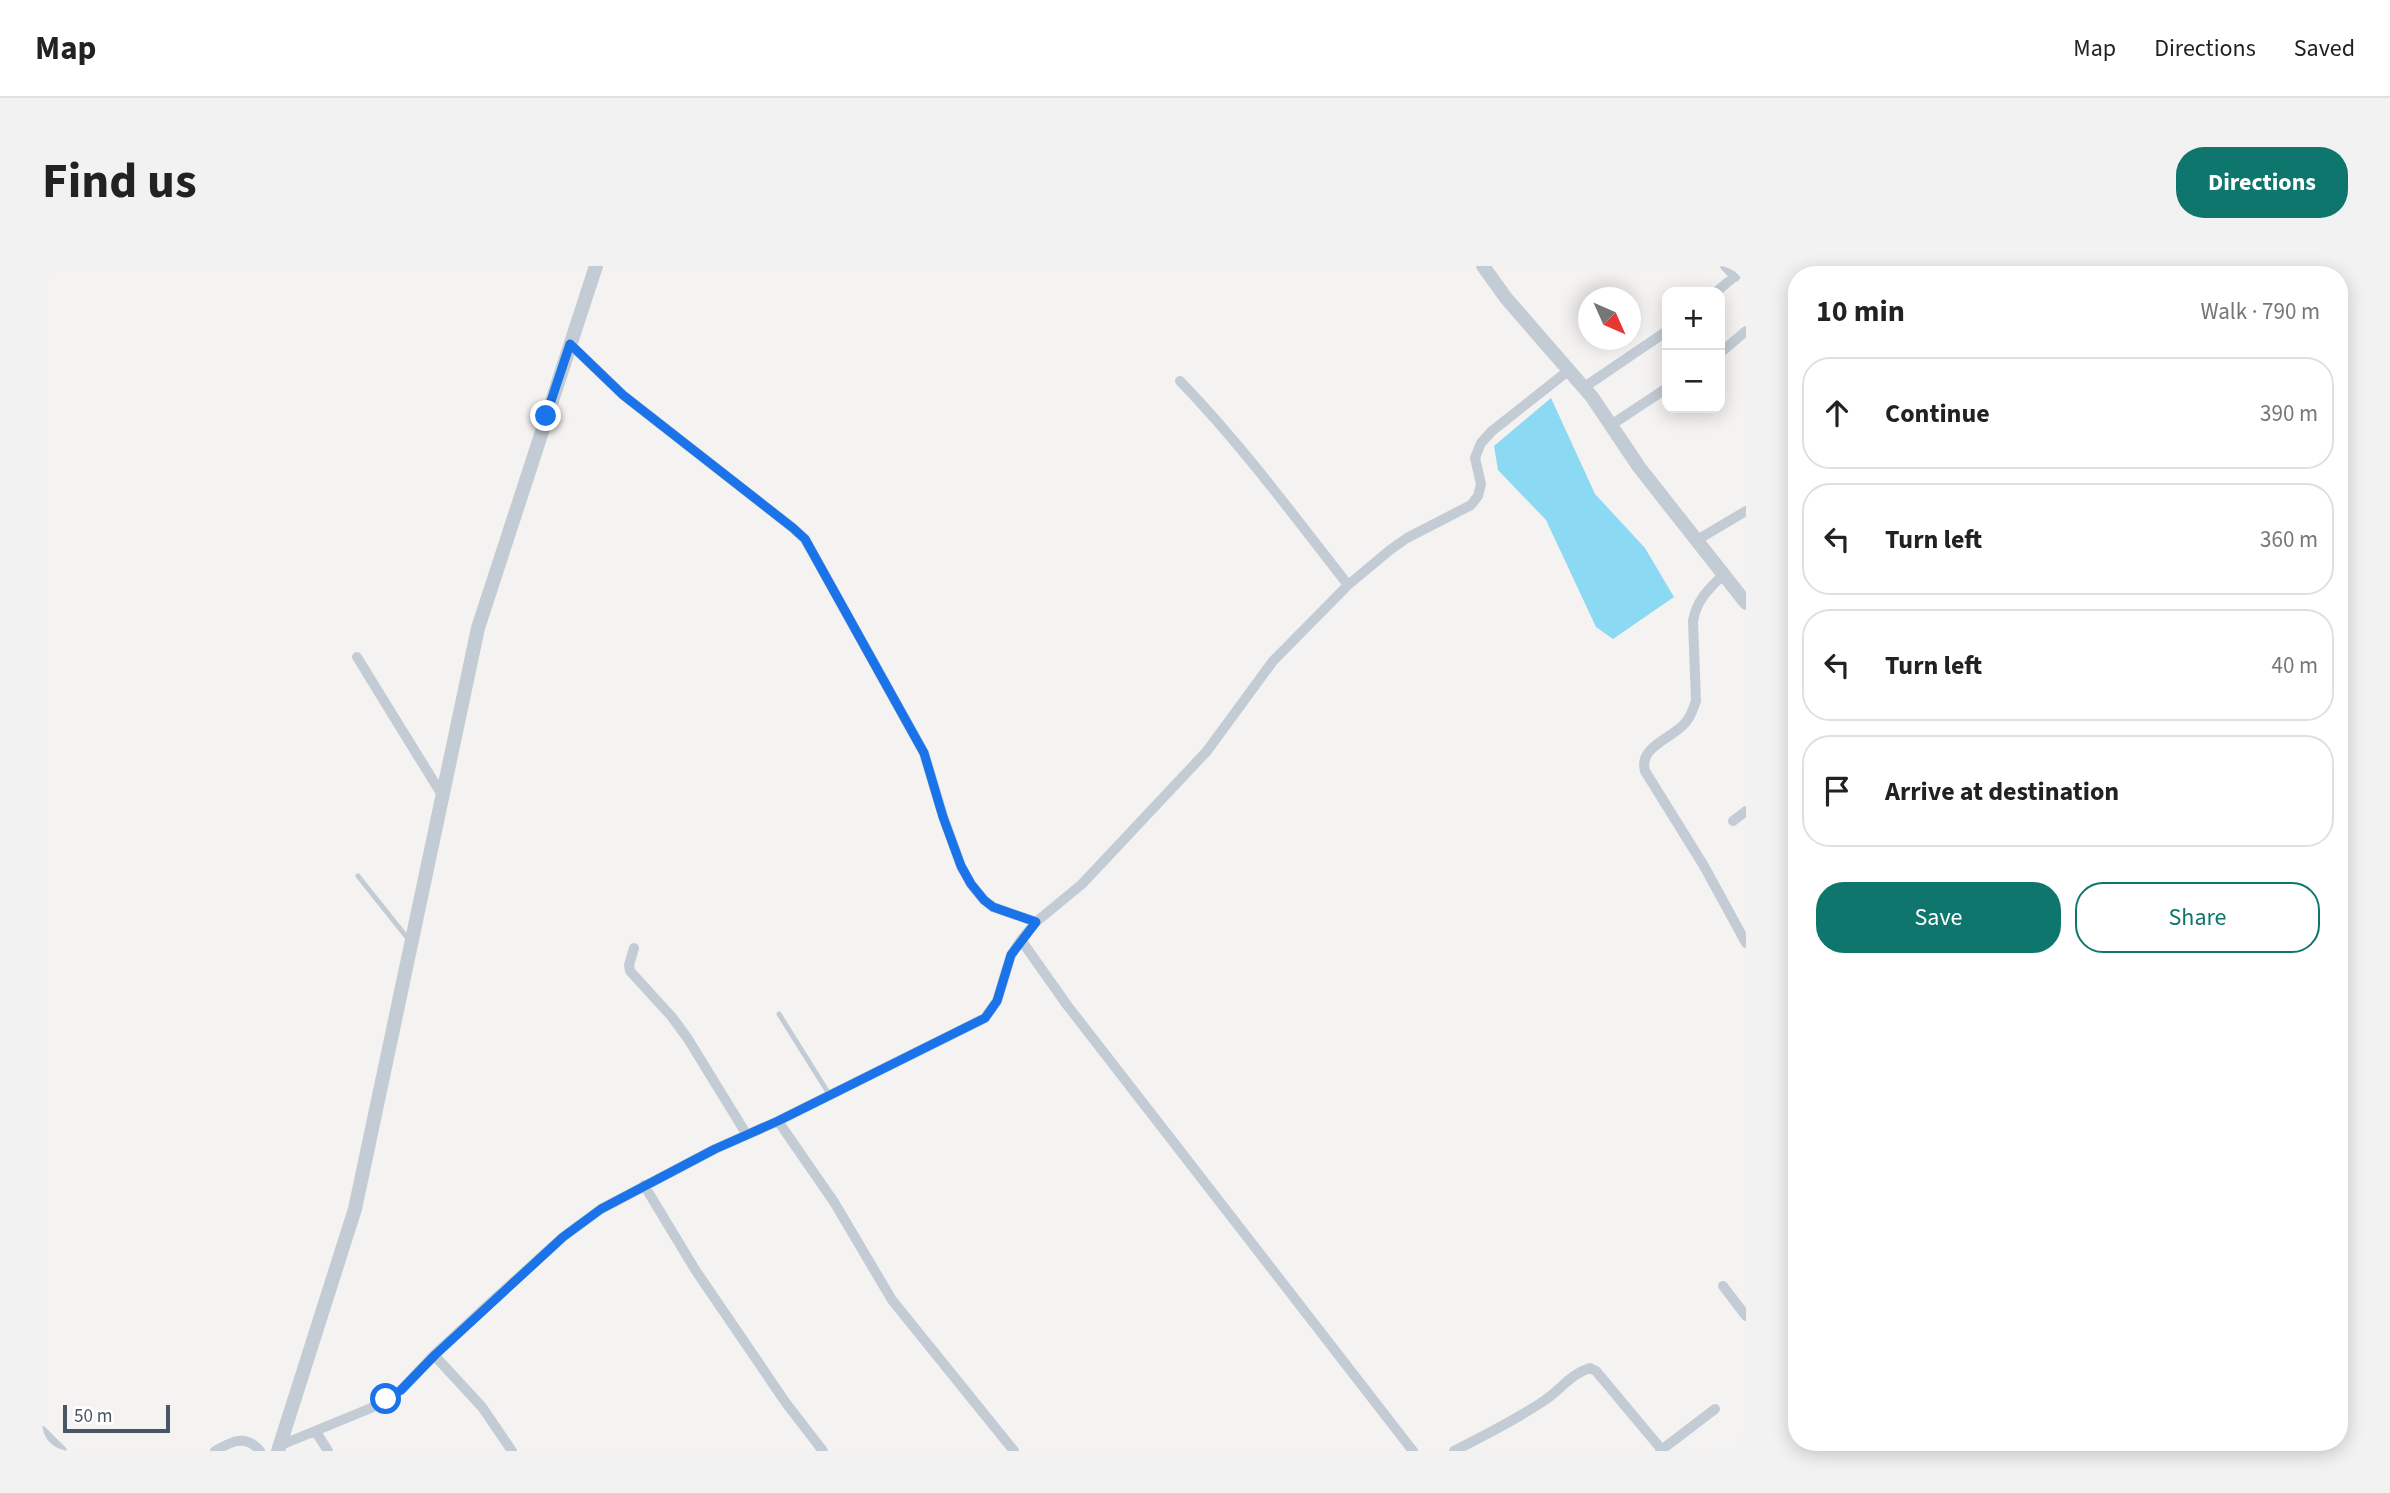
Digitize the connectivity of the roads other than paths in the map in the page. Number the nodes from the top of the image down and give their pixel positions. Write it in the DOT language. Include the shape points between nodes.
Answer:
graph roads {
  1 [pos="596,266"];
  2 [pos="1483,266"];
  3 [pos="1725,266"];
  4 [pos="1746,267"];
  5 [pos="1735,277"];
  6 [pos="1722,287"];
  7 [pos="1746,331"];
  8 [pos="1662,334"];
  9 [pos="570,344"];
  10 [pos="1724,350"];
  11 [pos="1568,371"];
  12 [pos="1180,382"];
  13 [pos="1583,388"];
  14 [pos="1662,391"];
  15 [pos="1611,425"];
  16 [pos="1746,511"];
  17 [pos="1697,540"];
  18 [pos="1724,574"];
  19 [pos="1348,585"];
  20 [pos="1746,603"];
  21 [pos="357,657"];
  22 [pos="442,795"];
  23 [pos="1746,811"];
  24 [pos="1733,821"];
  25 [pos="358,876"];
  26 [pos="1036,922"];
  27 [pos="1021,940"];
  28 [pos="411,943"];
  29 [pos="1746,943"];
  30 [pos="634,948"];
  31 [pos="779,1014"];
  32 [pos="829,1094"];
  33 [pos="778,1121"];
  34 [pos="747,1135"];
  35 [pos="644,1185"];
  36 [pos="1723,1286"];
  37 [pos="1746,1316"];
  38 [pos="435,1355"];
  39 [pos="1715,1409"];
  40 [pos="42,1431"];
  41 [pos="316,1432"];
  42 [pos="279,1448"];
  43 [pos="1661,1450"];
  44 [pos="62,1451"];
  45 [pos="215,1451"];
  46 [pos="260,1451"];
  47 [pos="328,1451"];
  48 [pos="512,1451"];
  49 [pos="822,1451"];
  50 [pos="1014,1451"];
  51 [pos="1413,1451"];
  52 [pos="1454,1451"];
  1 -- 9 [label="street"];
  2 -- 11 [label="street"];
  3 -- 5 [label="street"];
  4 -- 5 [label="street"];
  5 -- 6 [label="street"];
  7 -- 10 [label="street"];
  8 -- 13 [label="street"];
  9 -- 22 [label="street" via="478,628"];
  9 -- 26 [label="street" via="623,395 805,539 924,753 943,817 971,884 993,907"];
  11 -- 13 [label="street"];
  11 -- 19 [label="street" via="1482,443 1475,458 1481,484 1471,505 1407,538"];
  12 -- 19 [label="street"];
  13 -- 15 [label="street"];
  14 -- 15 [label="street"];
  15 -- 17 [label="street"];
  16 -- 17 [label="street"];
  17 -- 18 [label="street"];
  18 -- 20 [label="street"];
  18 -- 29 [label="street" via="1695,611 1696,701 1692,713 1686,723 1651,749 1644,765"];
  19 -- 26 [label="street" via="1273,661 1207,751 1082,884"];
  21 -- 22 [label="street"];
  22 -- 28 [label="street"];
  23 -- 24 [label="street"];
  25 -- 28 [label="lane"];
  26 -- 27 [label="street"];
  27 -- 32 [label="street" via="1011,955 997,1001 985,1018"];
  27 -- 51 [label="street"];
  28 -- 42 [label="street" via="355,1209"];
  30 -- 34 [label="street" via="630,971 680,1028"];
  31 -- 32 [label="lane"];
  32 -- 33 [label="street"];
  33 -- 34 [label="street"];
  33 -- 50 [label="street" via="834,1202 892,1300"];
  34 -- 35 [label="street"];
  35 -- 38 [label="street" via="582,1222"];
  35 -- 49 [label="street" via="704,1282"];
  36 -- 37 [label="street"];
  38 -- 41 [label="street" via="401,1390"];
  38 -- 48 [label="street" via="482,1407"];
  39 -- 43 [label="street"];
  40 -- 44 [label="street"];
  41 -- 42 [label="street"];
  41 -- 47 [label="street"];
  43 -- 52 [label="street" via="1590,1368 1520,1416"];
  45 -- 46 [label="street" via="242,1440"];
}
